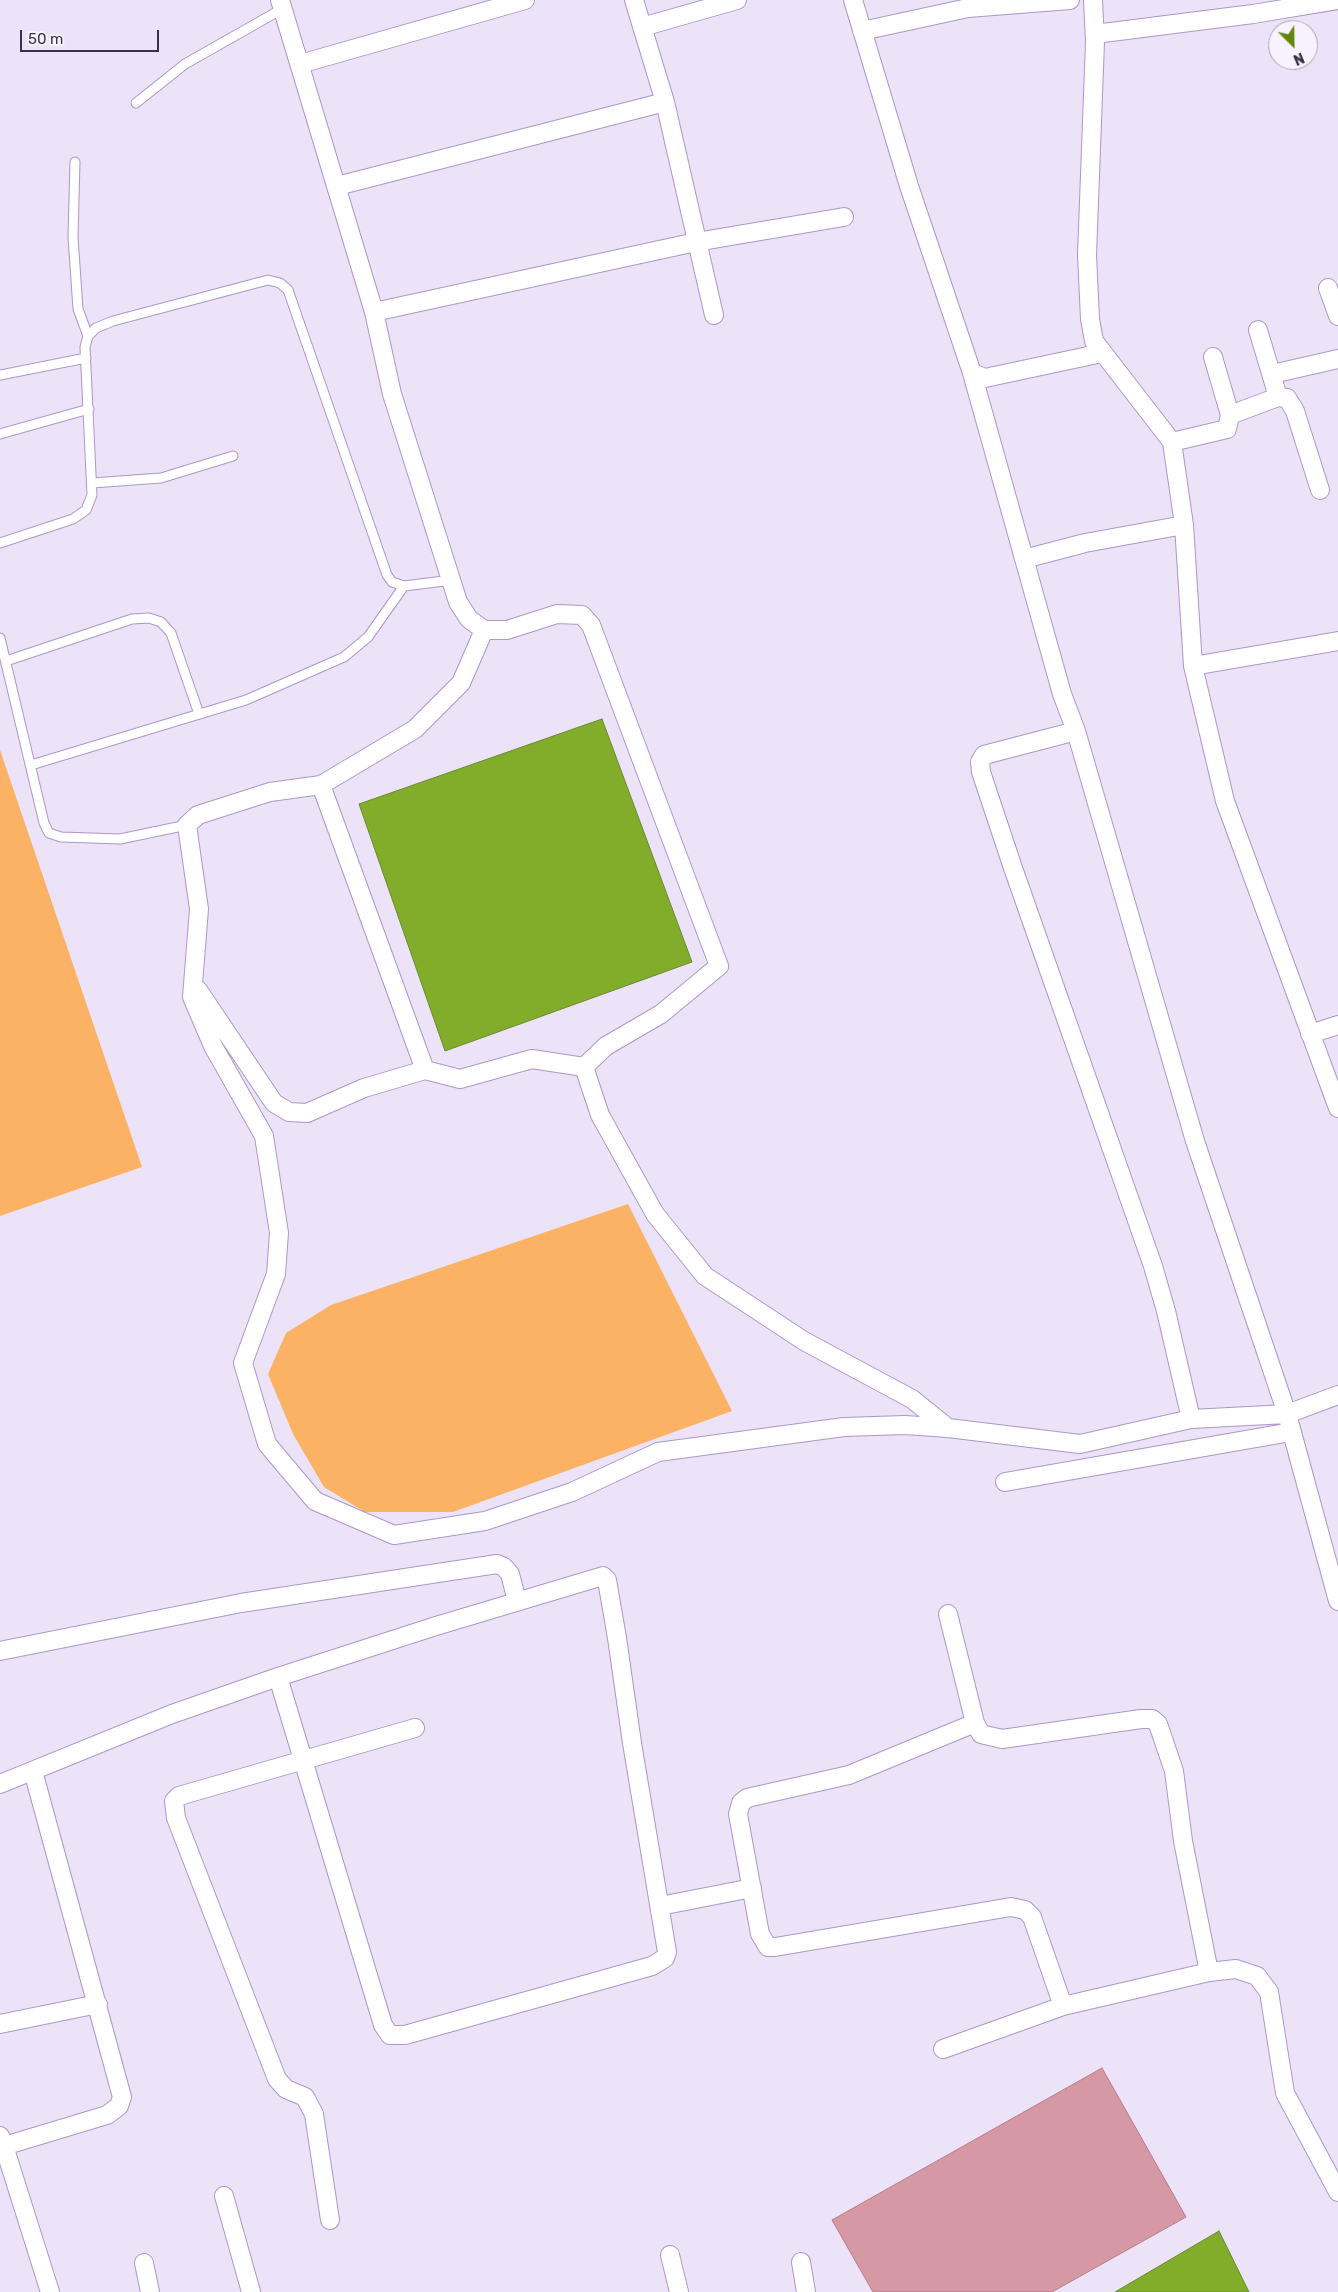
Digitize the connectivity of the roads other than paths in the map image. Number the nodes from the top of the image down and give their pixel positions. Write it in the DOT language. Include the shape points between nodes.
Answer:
graph roads {
  1 [pos="525,0"];
  2 [pos="634,0"];
  3 [pos="737,0"];
  4 [pos="853,0"];
  5 [pos="1070,0"];
  6 [pos="1093,0"];
  7 [pos="1338,0"];
  8 [pos="281,5"];
  9 [pos="642,27"];
  10 [pos="862,31"];
  11 [pos="1095,34"];
  12 [pos="300,64"];
  13 [pos="665,102"];
  14 [pos="136,103"];
  15 [pos="74,162"];
  16 [pos="336,186"];
  17 [pos="844,217"];
  18 [pos="696,242"];
  19 [pos="1328,288"];
  20 [pos="374,312"];
  21 [pos="714,315"];
  22 [pos="1338,316"];
  23 [pos="1258,330"];
  24 [pos="88,336"];
  25 [pos="1102,352"];
  26 [pos="1213,357"];
  27 [pos="86,358"];
  28 [pos="1338,359"];
  29 [pos="972,373"];
  30 [pos="1272,374"];
  31 [pos="0,375"];
  32 [pos="1278,396"];
  33 [pos="89,409"];
  34 [pos="1230,415"];
  35 [pos="0,434"];
  36 [pos="1172,442"];
  37 [pos="233,456"];
  38 [pos="92,483"];
  39 [pos="1320,490"];
  40 [pos="1184,525"];
  41 [pos="0,542"];
  42 [pos="1024,559"];
  43 [pos="452,580"];
  44 [pos="404,586"];
  45 [pos="484,630"];
  46 [pos="0,638"];
  47 [pos="1338,640"];
  48 [pos="6,661"];
  49 [pos="1192,666"];
  50 [pos="199,714"];
  51 [pos="1076,730"];
  52 [pos="31,765"];
  53 [pos="321,785"];
  54 [pos="187,825"];
  55 [pos="194,984"];
  56 [pos="1338,1025"];
  57 [pos="1310,1034"];
  58 [pos="584,1067"];
  59 [pos="424,1070"];
  60 [pos="1337,1104"];
  61 [pos="1338,1395"];
  62 [pos="1286,1414"];
  63 [pos="1191,1419"];
  64 [pos="948,1428"];
  65 [pos="1292,1432"];
  66 [pos="1006,1482"];
  67 [pos="517,1601"];
  68 [pos="1338,1601"];
  69 [pos="948,1614"];
  70 [pos="0,1651"];
  71 [pos="278,1677"];
  72 [pos="975,1722"];
  73 [pos="415,1728"];
  74 [pos="304,1761"];
  75 [pos="33,1771"];
  76 [pos="0,1784"];
  77 [pos="752,1888"];
  78 [pos="660,1906"];
  79 [pos="1209,1972"];
  80 [pos="98,2004"];
  81 [pos="1063,2006"];
  82 [pos="0,2024"];
  83 [pos="943,2048"];
  84 [pos="1,2143"];
  85 [pos="1338,2192"];
  86 [pos="224,2196"];
  87 [pos="330,2220"];
  88 [pos="670,2255"];
  89 [pos="801,2262"];
  90 [pos="144,2263"];
  91 [pos="50,2292"];
  92 [pos="150,2292"];
  93 [pos="252,2292"];
  94 [pos="679,2292"];
  95 [pos="806,2292"];
  1 -- 12 [label="street"];
  2 -- 9 [label="street"];
  3 -- 9 [label="street"];
  4 -- 10 [label="street"];
  5 -- 10 [label="street" via="968,8"];
  6 -- 11 [label="street"];
  7 -- 11 [label="street"];
  8 -- 12 [label="street"];
  8 -- 14 [label="lane" via="185,64"];
  9 -- 13 [label="street"];
  10 -- 29 [label="street" via="909,186"];
  11 -- 25 [label="street" via="1087,255 1090,319 1094,341"];
  12 -- 16 [label="street"];
  13 -- 16 [label="street"];
  13 -- 18 [label="street"];
  15 -- 24 [label="lane" via="72,237 78,309"];
  16 -- 20 [label="street"];
  17 -- 18 [label="street"];
  18 -- 20 [label="street"];
  18 -- 21 [label="street"];
  19 -- 22 [label="street"];
  20 -- 43 [label="street" via="392,394"];
  23 -- 30 [label="street"];
  24 -- 27 [label="lane"];
  24 -- 44 [label="lane" via="96,328 113,321 255,282 268,280 280,283 288,290 382,562 392,582"];
  25 -- 29 [label="street" via="985,378"];
  25 -- 36 [label="street"];
  26 -- 34 [label="street"];
  27 -- 31 [label="lane"];
  27 -- 33 [label="lane"];
  28 -- 30 [label="street"];
  29 -- 42 [label="street"];
  30 -- 32 [label="street"];
  32 -- 34 [label="street"];
  32 -- 39 [label="street" via="1287,398 1295,411"];
  33 -- 35 [label="lane"];
  33 -- 38 [label="lane"];
  34 -- 36 [label="street" via="1227,429"];
  36 -- 40 [label="street"];
  37 -- 38 [label="lane" via="161,478"];
  38 -- 41 [label="lane" via="92,495 86,510 73,519"];
  40 -- 42 [label="street" via="1085,543"];
  40 -- 49 [label="street"];
  42 -- 51 [label="street" via="1062,694"];
  43 -- 44 [label="lane"];
  43 -- 45 [label="street" via="458,602 469,620"];
  44 -- 50 [label="lane" via="368,637 344,657 246,700"];
  45 -- 53 [label="street" via="461,683 415,728"];
  45 -- 58 [label="street" via="507,630 557,614 582,615 591,625 719,966 661,1014 606,1046"];
  46 -- 48 [label="lane"];
  47 -- 49 [label="street"];
  48 -- 50 [label="lane" via="132,619 149,618 161,622 171,633"];
  48 -- 52 [label="lane"];
  49 -- 57 [label="street" via="1225,801"];
  50 -- 52 [label="lane"];
  51 -- 62 [label="street" via="1195,1141"];
  51 -- 63 [label="street" via="984,755 980,762 981,772 1153,1266"];
  52 -- 54 [label="lane" via="44,823 50,833 61,837 120,839"];
  53 -- 54 [label="street" via="270,792 198,815"];
  53 -- 59 [label="street"];
  54 -- 55 [label="street" via="199,909"];
  55 -- 59 [label="street" via="274,1103 289,1112 307,1113 364,1088"];
  55 -- 64 [label="street" via="192,997 213,1046 264,1136 280,1233 276,1274 243,1363 267,1444 315,1501 394,1535 485,1521 572,1492 658,1452 844,1427 905,1425"];
  56 -- 57 [label="street"];
  57 -- 60 [label="street"];
  58 -- 59 [label="street" via="532,1059 460,1078"];
  58 -- 64 [label="street" via="600,1115 655,1214 705,1276 804,1341 912,1399"];
  61 -- 62 [label="street"];
  62 -- 63 [label="street"];
  62 -- 65 [label="street"];
  63 -- 64 [label="street" via="1080,1444"];
  65 -- 66 [label="street"];
  65 -- 68 [label="street"];
  67 -- 70 [label="street" via="510,1574 497,1564 241,1603"];
  67 -- 71 [label="street"];
  67 -- 78 [label="street" via="598,1576 607,1580"];
  69 -- 72 [label="street"];
  71 -- 74 [label="street"];
  71 -- 75 [label="street" via="172,1714"];
  72 -- 77 [label="street" via="849,1775 741,1802 738,1814"];
  72 -- 79 [label="street" via="981,1734 1002,1740 1141,1719 1152,1719 1158,1724 1174,1771 1183,1841"];
  73 -- 74 [label="street"];
  74 -- 78 [label="street" via="383,2025 390,2035 405,2035 659,1963 667,1952"];
  74 -- 87 [label="street" via="179,1796 173,1807 277,2079 304,2097 312,2109"];
  75 -- 76 [label="street"];
  75 -- 80 [label="street"];
  77 -- 78 [label="street"];
  77 -- 81 [label="street" via="760,1934 768,1947 1011,1907 1025,1910 1032,1917"];
  79 -- 81 [label="street"];
  79 -- 85 [label="street" via="1236,1969 1257,1976 1269,1992 1285,2093"];
  80 -- 82 [label="street"];
  80 -- 84 [label="street" via="121,2089 119,2106 107,2115"];
  81 -- 83 [label="street"];
  84 -- 91 [label="street"];
  86 -- 93 [label="street"];
  88 -- 94 [label="street"];
  89 -- 95 [label="street"];
  90 -- 92 [label="street"];
}
